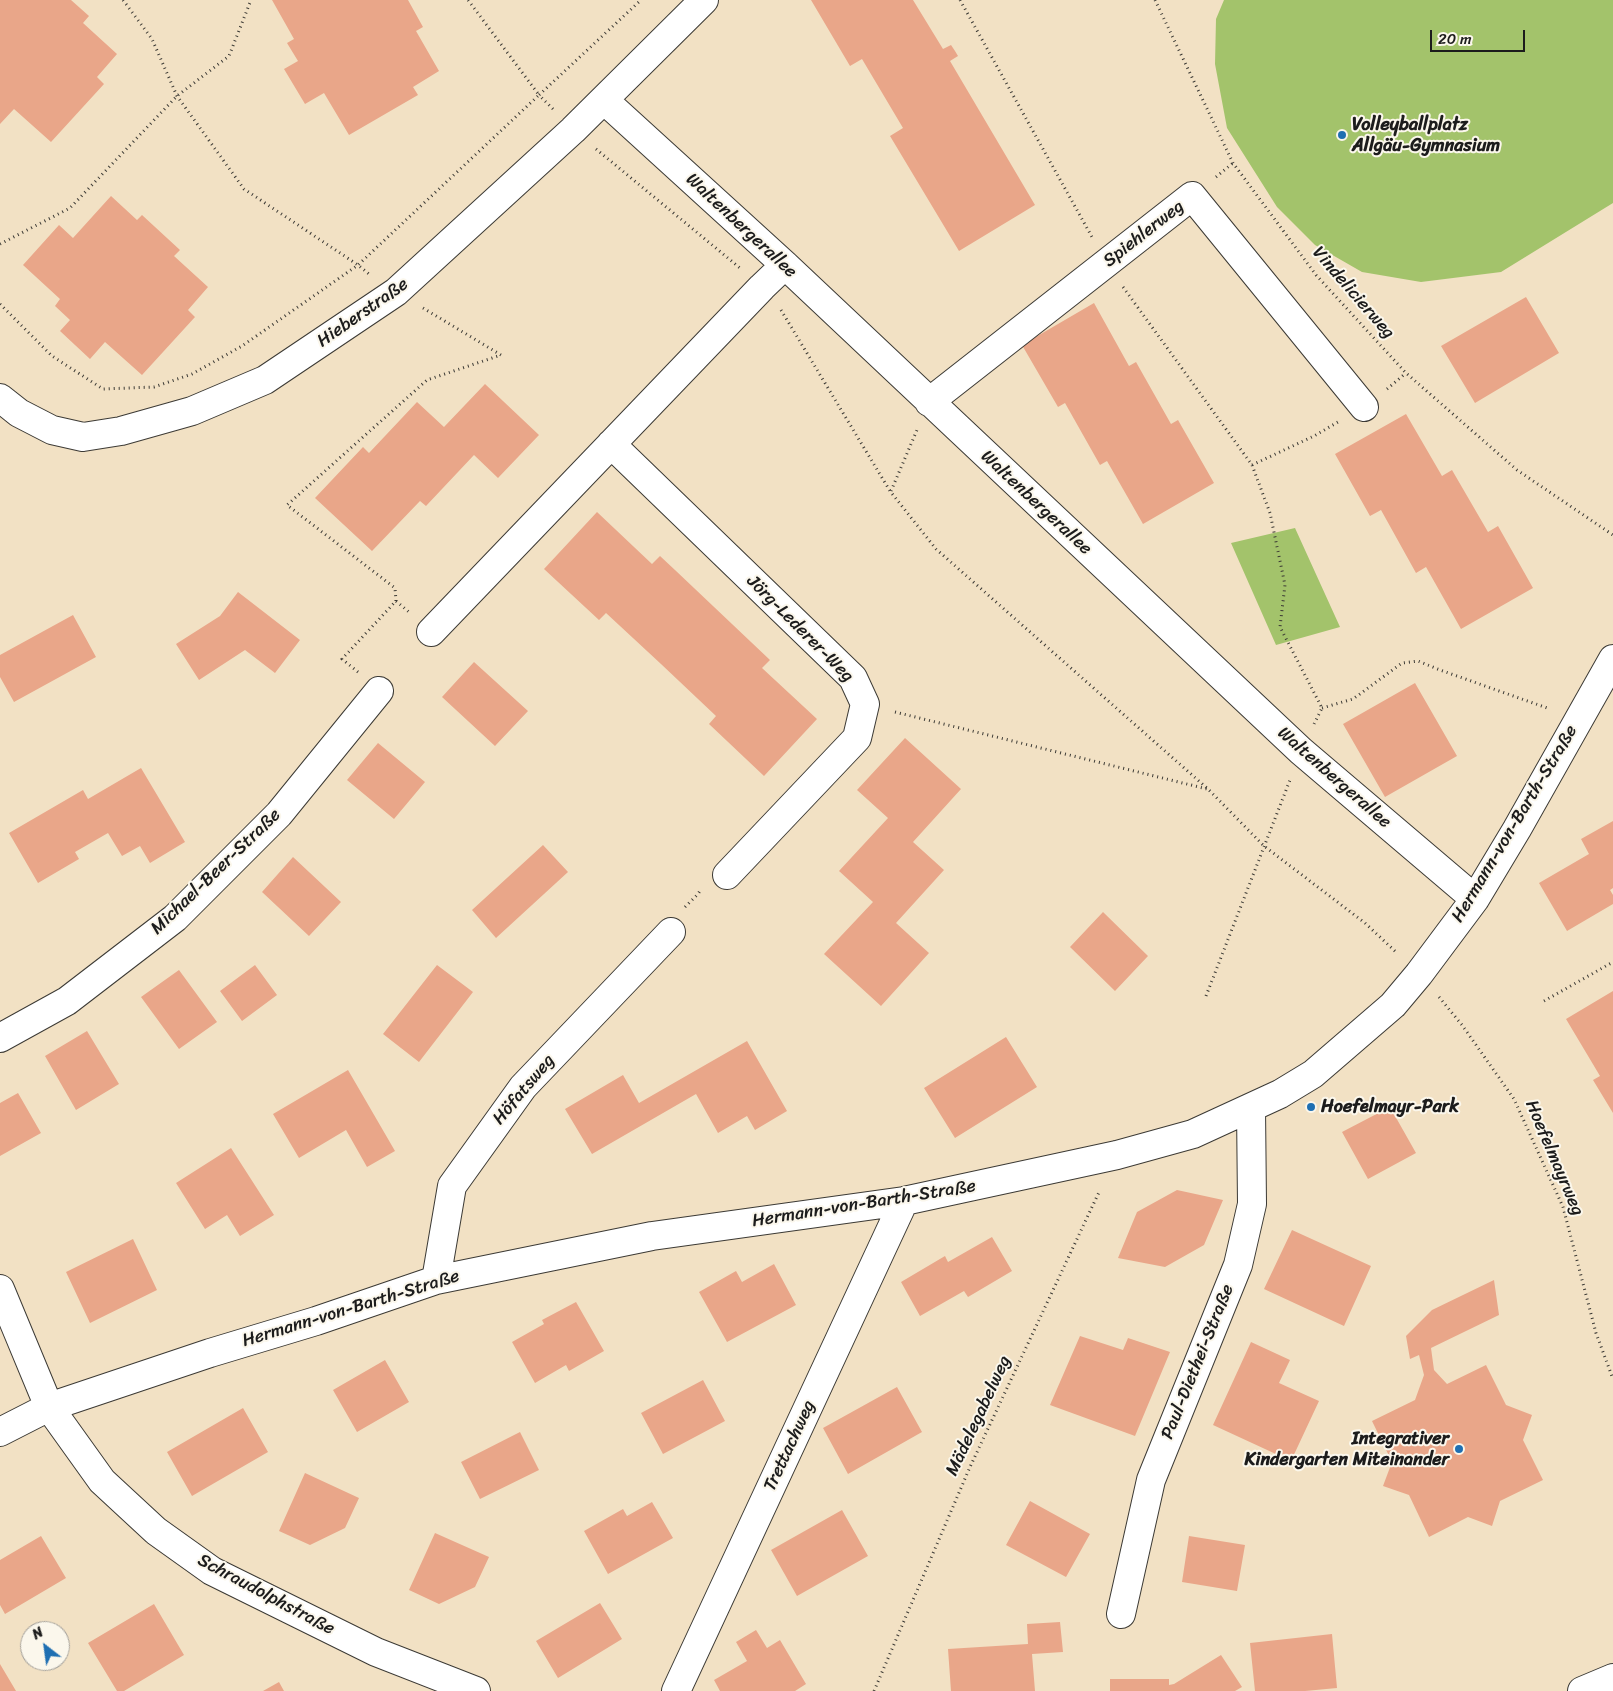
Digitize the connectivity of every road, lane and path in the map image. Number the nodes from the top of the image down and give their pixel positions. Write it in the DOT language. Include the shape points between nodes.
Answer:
graph roads {
  1 [pos="123,0"];
  2 [pos="251,0"];
  3 [pos="468,0"];
  4 [pos="641,0"];
  5 [pos="704,0"];
  6 [pos="960,0"];
  7 [pos="1155,0"];
  8 [pos="539,95"];
  9 [pos="177,96"];
  10 [pos="604,100"];
  11 [pos="573,130"];
  12 [pos="0,244"];
  13 [pos="1106,264"];
  14 [pos="358,265"];
  15 [pos="785,266"];
  16 [pos="762,287"];
  17 [pos="396,292"];
  18 [pos="0,304"];
  19 [pos="1406,373"];
  20 [pos="0,398"];
  21 [pos="929,402"];
  22 [pos="1364,407"];
  23 [pos="612,444"];
  24 [pos="1252,465"];
  25 [pos="890,491"];
  26 [pos="1613,535"];
  27 [pos="396,600"];
  28 [pos="431,632"];
  29 [pos="1612,662"];
  30 [pos="379,691"];
  31 [pos="865,704"];
  32 [pos="1322,708"];
  33 [pos="1578,718"];
  34 [pos="1301,751"];
  35 [pos="1208,789"];
  36 [pos="1264,846"];
  37 [pos="727,875"];
  38 [pos="1475,899"];
  39 [pos="671,932"];
  40 [pos="1613,962"];
  41 [pos="1419,974"];
  42 [pos="1206,996"];
  43 [pos="1544,1002"];
  44 [pos="0,1038"];
  45 [pos="1251,1108"];
  46 [pos="1117,1155"];
  47 [pos="904,1201"];
  48 [pos="436,1280"];
  49 [pos="0,1289"];
  50 [pos="1613,1378"];
  51 [pos="49,1408"];
  52 [pos="0,1432"];
  53 [pos="1121,1614"];
  54 [pos="1613,1678"];
  55 [pos="476,1691"];
  56 [pos="676,1691"];
  57 [pos="874,1691"];
  58 [pos="1582,1691"];
  1 -- 9 [label="path" via="152,39"];
  2 -- 9 [label="path" via="230,56"];
  3 -- 8 [label="path, Hoefelmayrweg"];
  4 -- 8 [label="path"];
  5 -- 10 [label="street, Hieberstraße"];
  6 -- 13 [label="path"];
  7 -- 19 [label="path, Vindelicierweg" via="1233,163 1316,275"];
  8 -- 11 [label="path, Hoefelmayrweg"];
  8 -- 14 [label="path"];
  9 -- 12 [label="path" via="70,208"];
  9 -- 14 [label="path" via="244,189"];
  10 -- 11 [label="street, Hieberstraße"];
  10 -- 15 [label="street, Waltenbergerallee"];
  11 -- 16 [label="path, Hoefelmayrweg"];
  11 -- 17 [label="street, Hieberstraße"];
  13 -- 21 [label="street, Spiehlerweg"];
  13 -- 22 [label="street, Spiehlerweg" via="1192,196"];
  13 -- 24 [label="path"];
  14 -- 17 [label="path"];
  14 -- 18 [label="path" via="242,346 192,374 154,388 103,389 52,356"];
  15 -- 16 [label="street"];
  15 -- 21 [label="street, Waltenbergerallee"];
  16 -- 23 [label="street"];
  16 -- 25 [label="path, Hoefelmayrweg" via="779,307"];
  17 -- 20 [label="street, Hieberstraße" via="265,380 192,411 121,431 83,437 52,430"];
  17 -- 27 [label="path" via="501,355 427,380 287,505 395,588"];
  19 -- 22 [label="path"];
  19 -- 26 [label="path, Vindelicierweg" via="1517,470"];
  21 -- 25 [label="path"];
  21 -- 34 [label="street, Waltenbergerallee"];
  22 -- 24 [label="path" via="1314,436"];
  23 -- 28 [label="street"];
  23 -- 31 [label="street, Jörg-Lederer-Weg" via="852,678"];
  24 -- 32 [label="path" via="1270,513 1285,585 1280,627"];
  25 -- 35 [label="path, Hoefelmayrweg" via="936,549"];
  27 -- 28 [label="path"];
  27 -- 30 [label="path" via="342,659"];
  29 -- 33 [label="street, Hermann-von-Barth-Straße"];
  30 -- 44 [label="street, Michael-Beer-Straße" via="279,814 175,918 67,1001"];
  31 -- 35 [label="path"];
  31 -- 37 [label="street" via="857,738"];
  32 -- 33 [label="path" via="1353,699 1402,663 1418,661"];
  32 -- 34 [label="path"];
  33 -- 38 [label="street, Hermann-von-Barth-Straße"];
  34 -- 36 [label="path"];
  34 -- 38 [label="street, Waltenbergerallee"];
  35 -- 36 [label="path, Hoefelmayrweg"];
  36 -- 41 [label="path, Hoefelmayrweg" via="1365,923"];
  36 -- 42 [label="path"];
  38 -- 41 [label="street, Hermann-von-Barth-Straße"];
  39 -- 48 [label="street, Höfatsweg" via="523,1087 452,1186"];
  40 -- 43 [label="path"];
  41 -- 45 [label="street, Hermann-von-Barth-Straße" via="1392,1005 1313,1074"];
  41 -- 50 [label="path, Hoefelmayrweg" via="1462,1025 1514,1099 1563,1206 1596,1333"];
  45 -- 46 [label="street, Hermann-von-Barth-Straße" via="1194,1134"];
  45 -- 53 [label="street, Paul-Diethei-Straße" via="1252,1204 1238,1265 1151,1480"];
  46 -- 47 [label="street, Hermann-von-Barth-Straße"];
  46 -- 57 [label="path, Mädelegabelweg" via="970,1467"];
  47 -- 48 [label="street, Hermann-von-Barth-Straße" via="652,1236"];
  47 -- 56 [label="street, Trettachweg"];
  48 -- 51 [label="street, Hermann-von-Barth-Straße"];
  49 -- 51 [label="street, Schraudolphstraße"];
  51 -- 52 [label="street, Hermann-von-Barth-Straße"];
  51 -- 55 [label="street, Schraudolphstraße" via="102,1481 156,1531 212,1571 376,1652"];
  54 -- 58 [label="street"];
}
